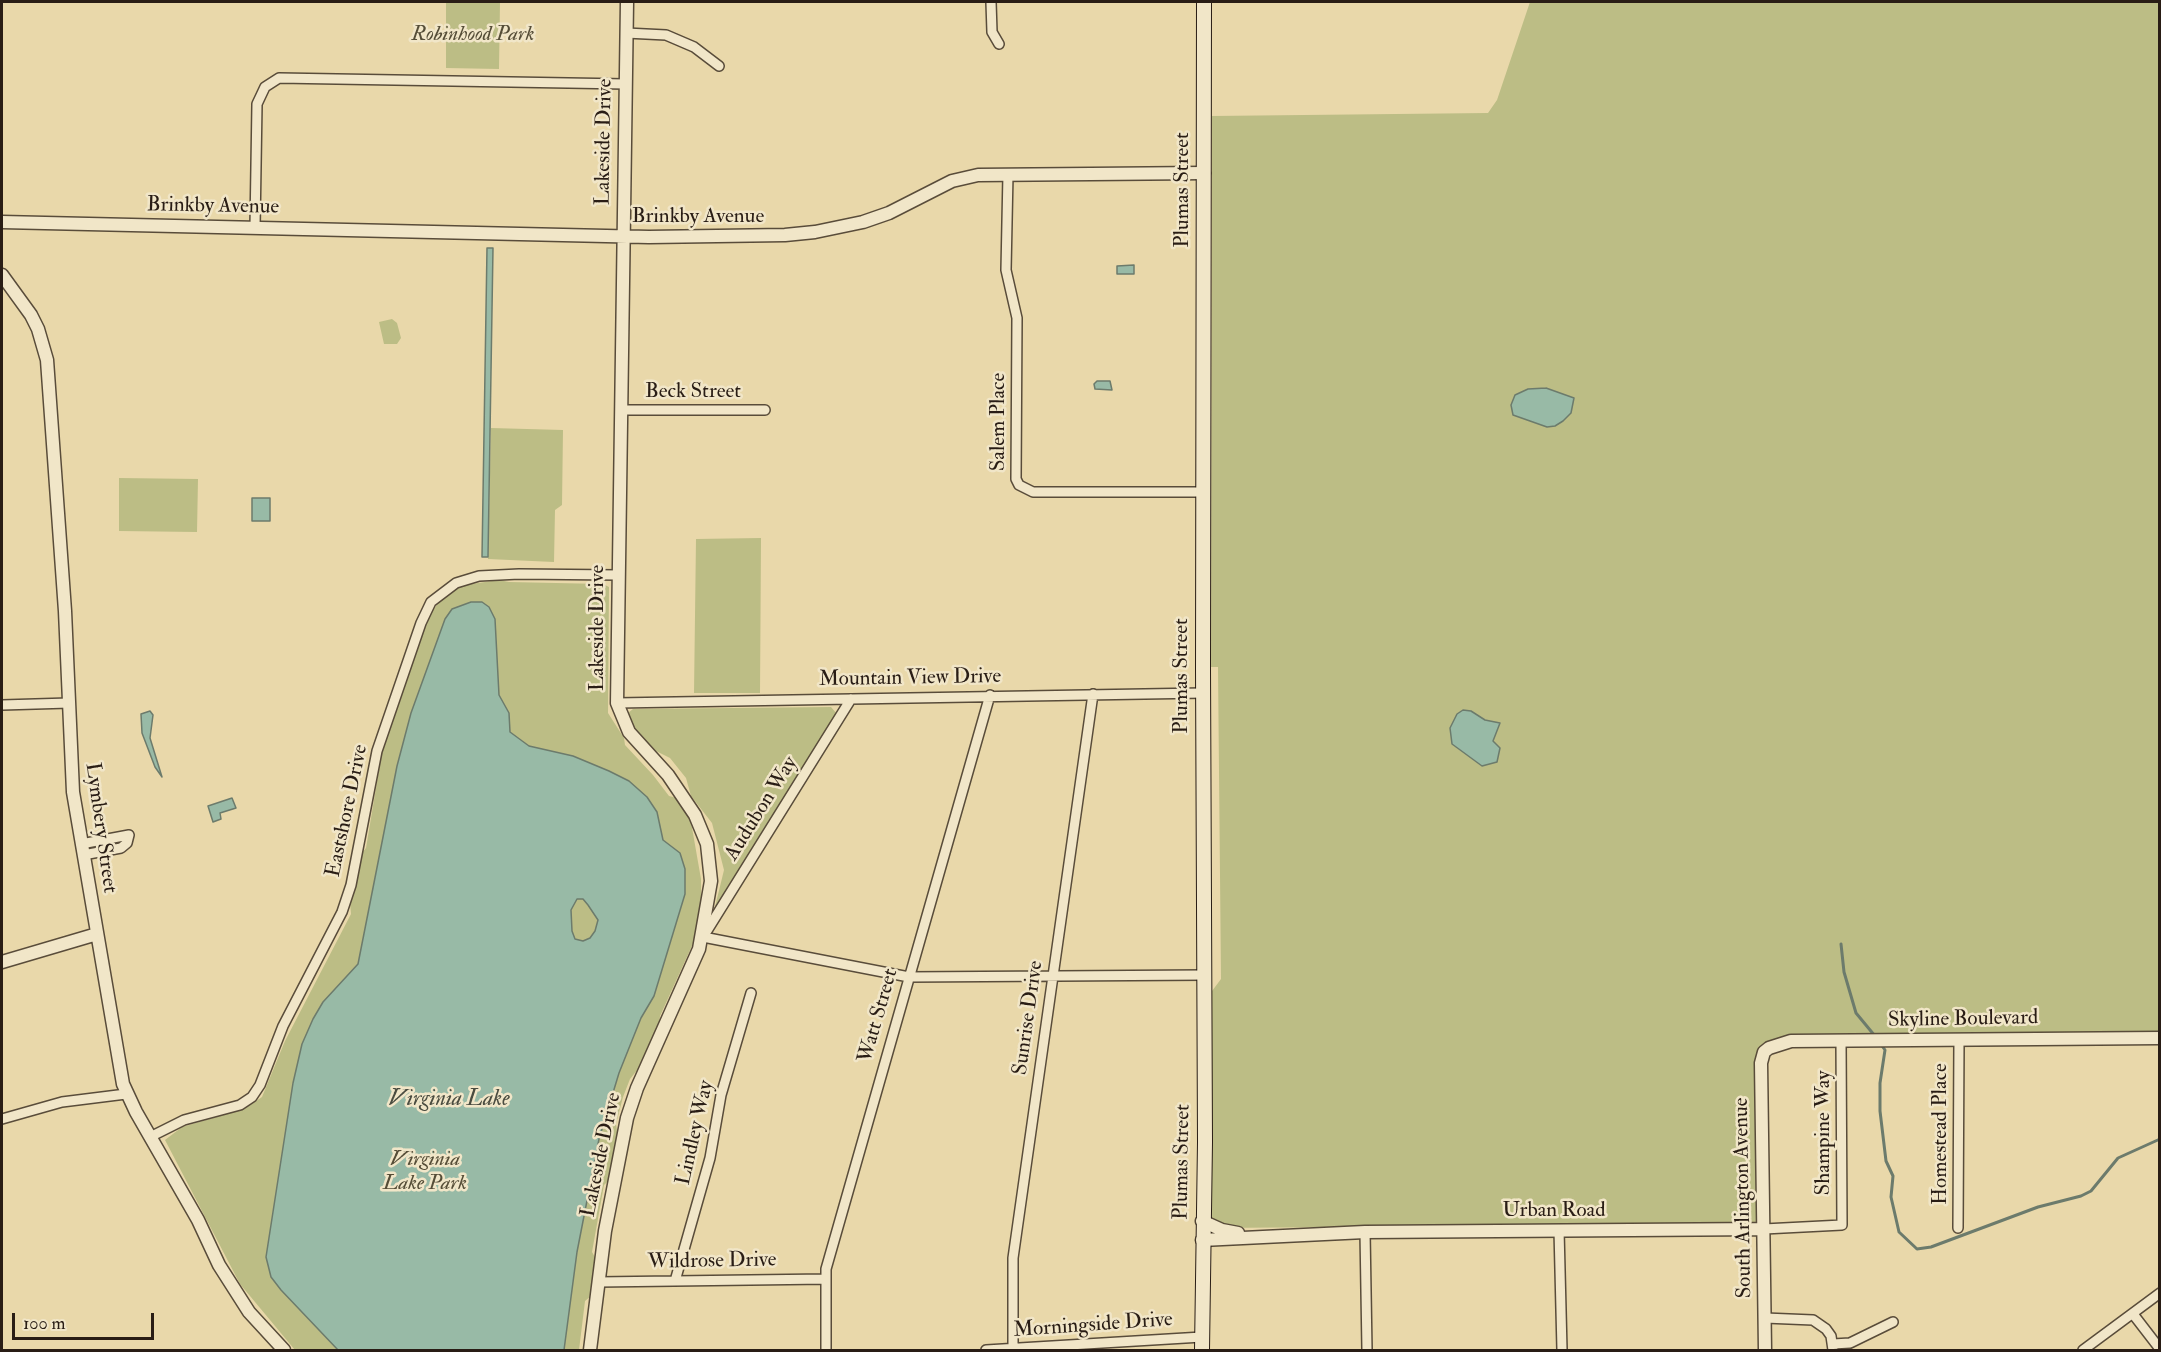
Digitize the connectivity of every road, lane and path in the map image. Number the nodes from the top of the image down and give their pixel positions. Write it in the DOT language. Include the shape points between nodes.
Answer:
graph roads {
  1 [pos="627,2"];
  2 [pos="991,2"];
  3 [pos="1204,2"];
  4 [pos="626,33"];
  5 [pos="999,44"];
  6 [pos="719,66"];
  7 [pos="626,84"];
  8 [pos="1204,173"];
  9 [pos="1008,174"];
  10 [pos="2,222"];
  11 [pos="255,227"];
  12 [pos="623,237"];
  13 [pos="2,275"];
  14 [pos="621,410"];
  15 [pos="765,410"];
  16 [pos="1203,492"];
  17 [pos="618,575"];
  18 [pos="1203,693"];
  19 [pos="1093,694"];
  20 [pos="990,695"];
  21 [pos="851,699"];
  22 [pos="69,703"];
  23 [pos="617,703"];
  24 [pos="2,705"];
  25 [pos="97,934"];
  26 [pos="703,937"];
  27 [pos="2,962"];
  28 [pos="1205,975"];
  29 [pos="1053,976"];
  30 [pos="909,977"];
  31 [pos="751,993"];
  32 [pos="2160,1038"];
  33 [pos="1959,1040"];
  34 [pos="1841,1041"];
  35 [pos="1769,1048"];
  36 [pos="126,1094"];
  37 [pos="2,1119"];
  38 [pos="150,1137"];
  39 [pos="1202,1221"];
  40 [pos="1842,1224"];
  41 [pos="1958,1227"];
  42 [pos="1764,1229"];
  43 [pos="1559,1230"];
  44 [pos="1365,1232"];
  45 [pos="1266,1236"];
  46 [pos="1202,1240"];
  47 [pos="826,1278"];
  48 [pos="675,1281"];
  49 [pos="598,1282"];
  50 [pos="2160,1293"];
  51 [pos="2133,1314"];
  52 [pos="1765,1317"];
  53 [pos="1893,1322"];
  54 [pos="1202,1344"];
  55 [pos="1833,1347"];
  56 [pos="1013,1349"];
  57 [pos="2160,1349"];
  58 [pos="284,1350"];
  59 [pos="590,1350"];
  60 [pos="826,1350"];
  61 [pos="986,1350"];
  62 [pos="1367,1350"];
  63 [pos="1562,1350"];
  64 [pos="1765,1350"];
  65 [pos="2083,1350"];
  1 -- 4 [label="street, Lakeside Drive"];
  2 -- 5 [label="street" via="991,26"];
  3 -- 8 [label="main road, Plumas Street"];
  4 -- 6 [label="street" via="666,35 694,47"];
  4 -- 7 [label="street, Lakeside Drive"];
  7 -- 11 [label="street" via="279,78 265,87 257,104"];
  7 -- 12 [label="street, Lakeside Drive"];
  8 -- 9 [label="street, Brinkby Avenue"];
  8 -- 16 [label="main road, Plumas Street"];
  9 -- 12 [label="street, Brinkby Avenue" via="964,177 890,213 815,232"];
  9 -- 16 [label="street, Salem Place" via="1006,270 1017,318 1019,485 1033,492"];
  10 -- 11 [label="street, Brinkby Avenue"];
  11 -- 12 [label="street, Brinkby Avenue"];
  12 -- 14 [label="street, Lakeside Drive"];
  13 -- 22 [label="street, Lymbery Street" via="34,322 46,360"];
  14 -- 15 [label="street, Beck Street"];
  14 -- 17 [label="street, Lakeside Drive"];
  16 -- 18 [label="main road, Plumas Street"];
  17 -- 23 [label="street, Lakeside Drive"];
  17 -- 38 [label="street, Eastshore Drive" via="479,576 456,583 431,603 377,751 345,905 283,1026 260,1085 240,1105 184,1120"];
  18 -- 19 [label="street, Mountain View Drive"];
  18 -- 28 [label="main road, Plumas Street"];
  19 -- 20 [label="street, Mountain View Drive"];
  19 -- 29 [label="street, Sunrise Drive"];
  20 -- 21 [label="street, Mountain View Drive"];
  20 -- 30 [label="street, Watt Street"];
  21 -- 23 [label="street, Mountain View Drive"];
  21 -- 26 [label="street, Audubon Way"];
  22 -- 24 [label="street"];
  22 -- 25 [label="street, Lymbery Street" via="70,762"];
  23 -- 26 [label="street, Lakeside Drive" via="629,732 676,786 702,831 710,858 711,881"];
  25 -- 27 [label="street"];
  25 -- 36 [label="street, Lymbery Street"];
  26 -- 30 [label="street"];
  26 -- 49 [label="street, Lakeside Drive" via="632,1102"];
  28 -- 29 [label="street"];
  28 -- 39 [label="main road, Plumas Street"];
  29 -- 30 [label="street"];
  29 -- 56 [label="street, Sunrise Drive" via="1012,1258"];
  30 -- 47 [label="street, Watt Street"];
  31 -- 48 [label="street, Lindley Way"];
  32 -- 33 [label="street, Skyline Boulevard"];
  33 -- 34 [label="street, Skyline Boulevard"];
  33 -- 41 [label="street, Homestead Place"];
  34 -- 35 [label="street, Skyline Boulevard" via="1782,1042"];
  34 -- 40 [label="street, Shampine Way"];
  35 -- 42 [label="street, South Arlington Avenue" via="1761,1058"];
  36 -- 37 [label="street" via="62,1102"];
  36 -- 38 [label="street, Lymbery Street"];
  38 -- 58 [label="street, Lymbery Street" via="237,1295"];
  39 -- 45 [label="street, Urban Road" via="1227,1232"];
  39 -- 46 [label="main road, Plumas Street"];
  40 -- 42 [label="street, Urban Road"];
  42 -- 43 [label="street, Urban Road"];
  42 -- 52 [label="street, South Arlington Avenue"];
  43 -- 44 [label="street, Urban Road"];
  43 -- 63 [label="street"];
  44 -- 45 [label="street, Urban Road"];
  44 -- 62 [label="street"];
  45 -- 46 [label="street, Urban Road"];
  46 -- 54 [label="main road, Plumas Street"];
  47 -- 48 [label="street, Wildrose Drive"];
  47 -- 60 [label="street, Watt Street"];
  48 -- 49 [label="street, Wildrose Drive"];
  49 -- 59 [label="street, Lakeside Drive"];
  50 -- 51 [label="street"];
  51 -- 57 [label="street"];
  51 -- 65 [label="street"];
  52 -- 55 [label="street" via="1814,1320 1826,1329"];
  52 -- 64 [label="street, South Arlington Avenue"];
  53 -- 55 [label="street"];
  54 -- 56 [label="street, Morningside Drive"];
  56 -- 61 [label="street, Morningside Drive"];
}
